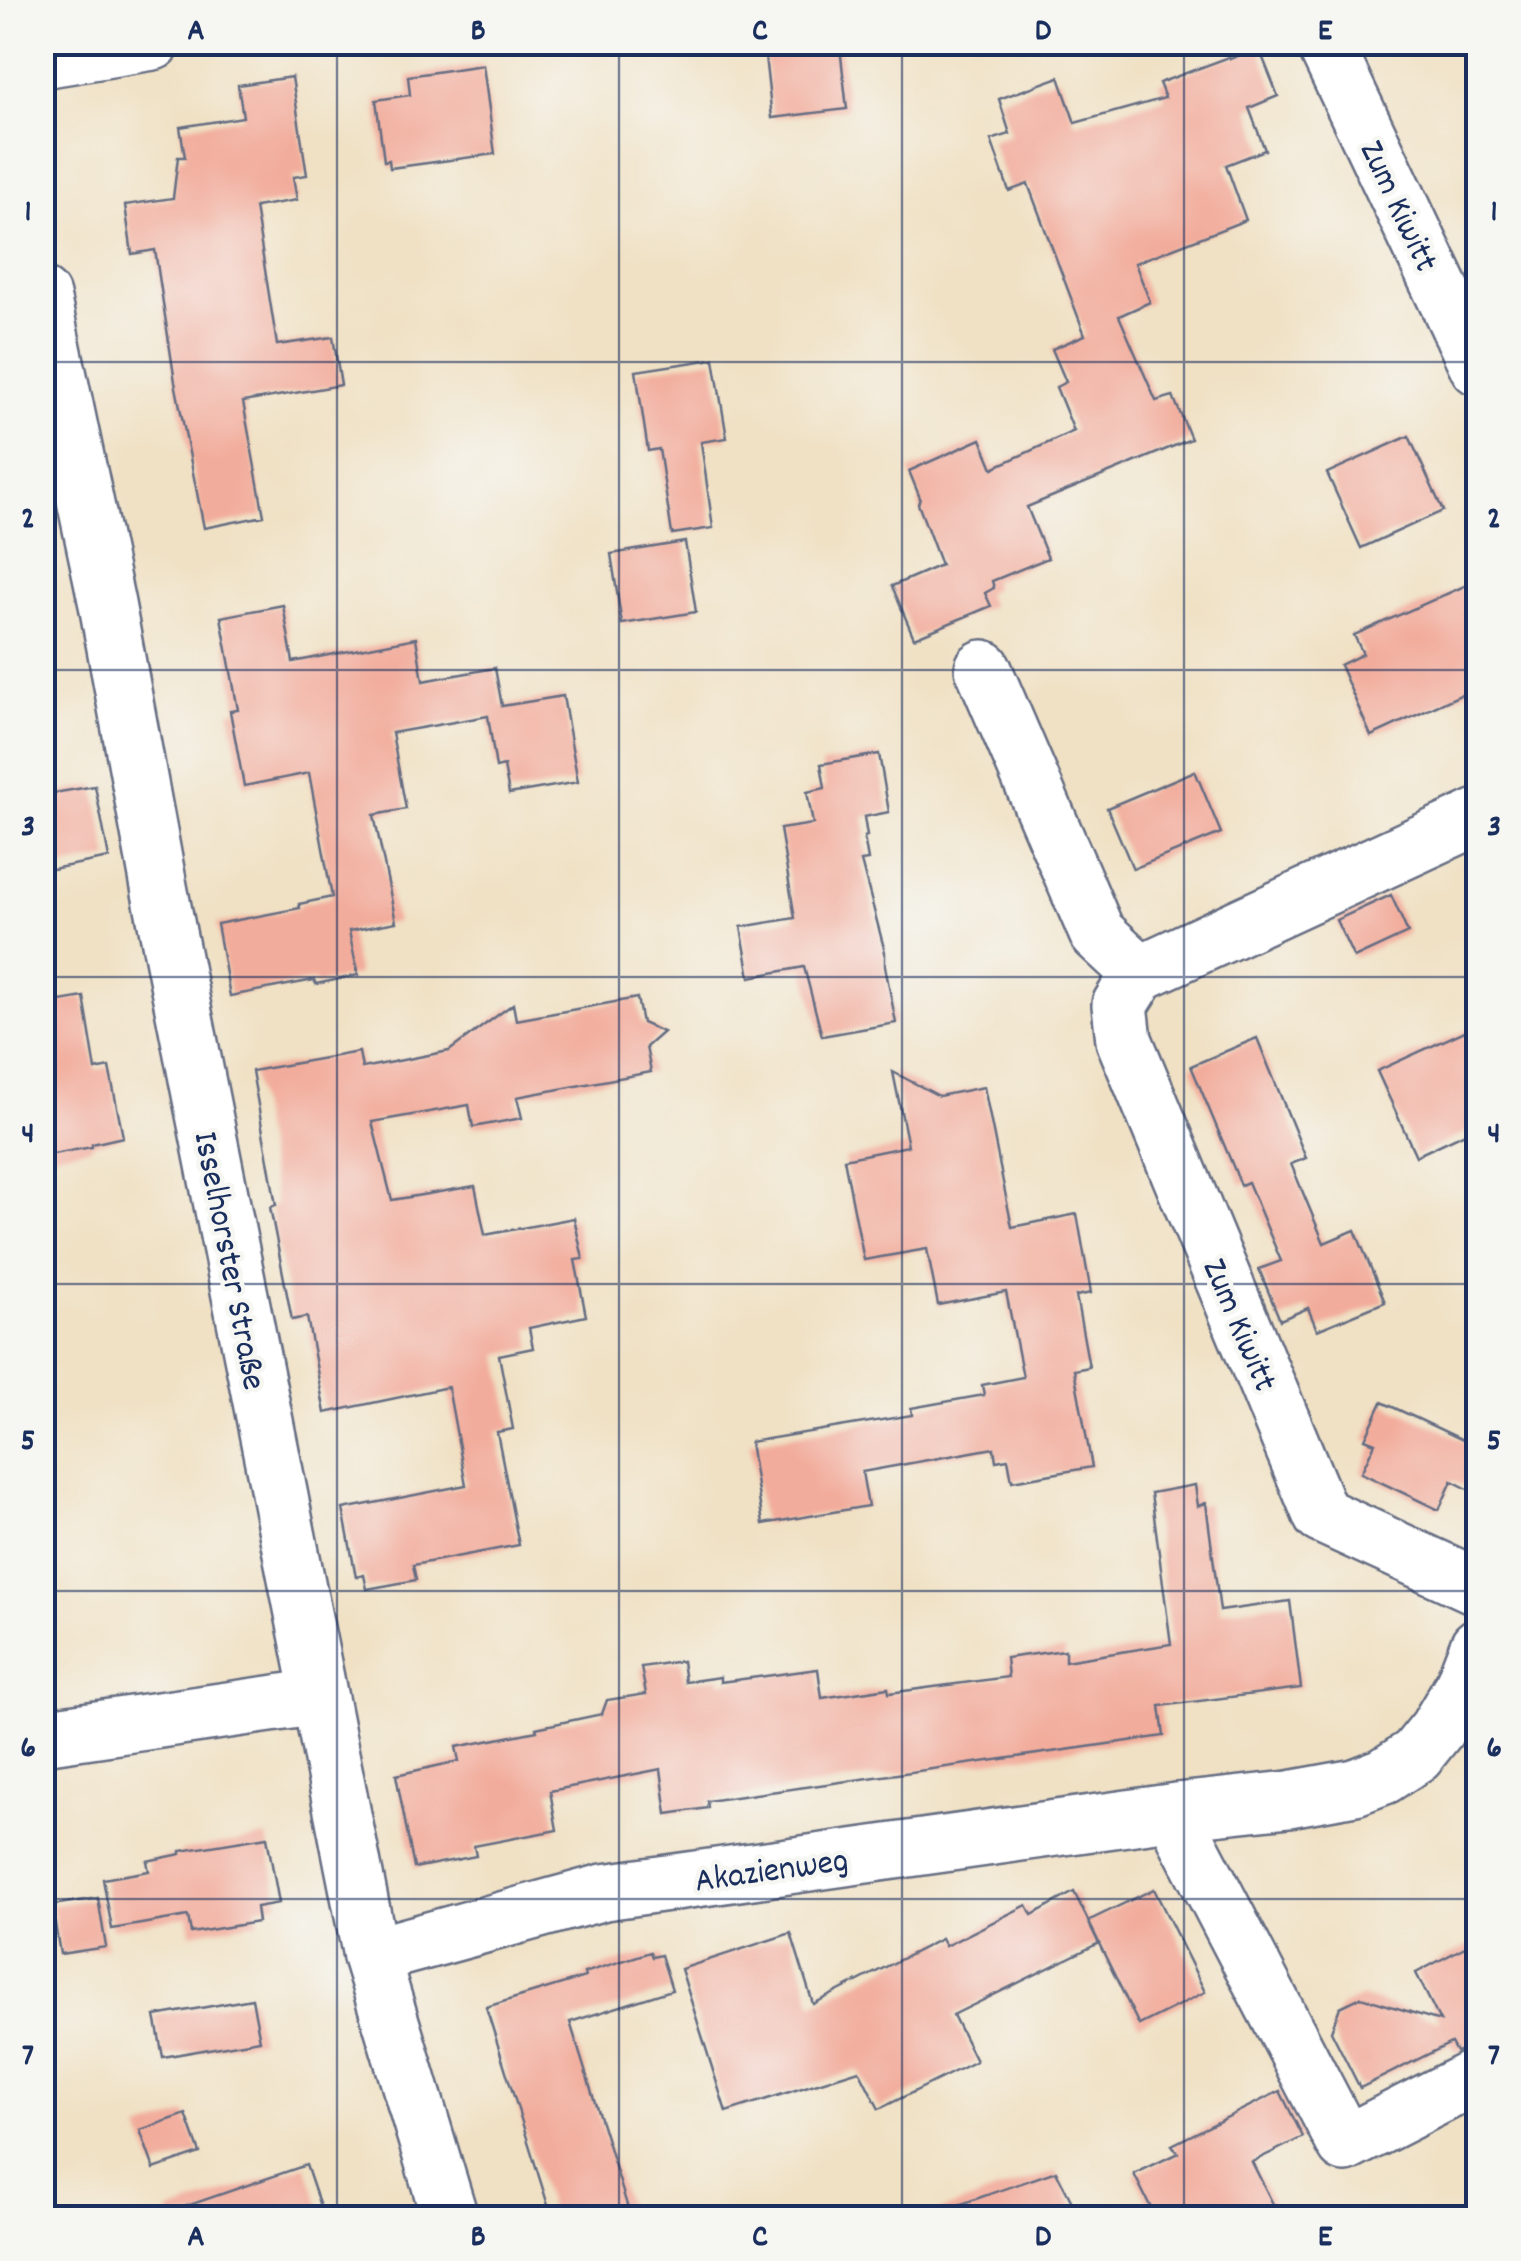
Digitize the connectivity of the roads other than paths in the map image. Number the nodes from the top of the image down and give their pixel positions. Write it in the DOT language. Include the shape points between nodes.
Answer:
graph roads {
  1 [pos="153,42"];
  2 [pos="1324,42"];
  3 [pos="42,60"];
  4 [pos="42,296"];
  5 [pos="1478,367"];
  6 [pos="983,668"];
  7 [pos="1478,817"];
  8 [pos="1140,972"];
  9 [pos="1478,1587"];
  10 [pos="1473,1674"];
  11 [pos="318,1697"];
  12 [pos="42,1737"];
  13 [pos="1177,1811"];
  14 [pos="371,1956"];
  15 [pos="1478,2076"];
  16 [pos="450,2218"];
  1 -- 3 [label="street"];
  2 -- 5 [label="street, Zum Kiwitt"];
  4 -- 11 [label="street, Isselhorster Straße"];
  6 -- 8 [label="street" via="1096,933"];
  7 -- 8 [label="street"];
  8 -- 9 [label="street, Zum Kiwitt" via="1120,1005 1124,1040 1321,1515"];
  10 -- 13 [label="street, Akazienweg" via="1416,1755 1384,1776 1288,1799"];
  11 -- 12 [label="street"];
  11 -- 14 [label="street, Isselhorster Straße"];
  13 -- 14 [label="street, Akazienweg" via="604,1892"];
  13 -- 15 [label="street" via="1344,2144"];
  14 -- 16 [label="street, Isselhorster Straße"];
}
